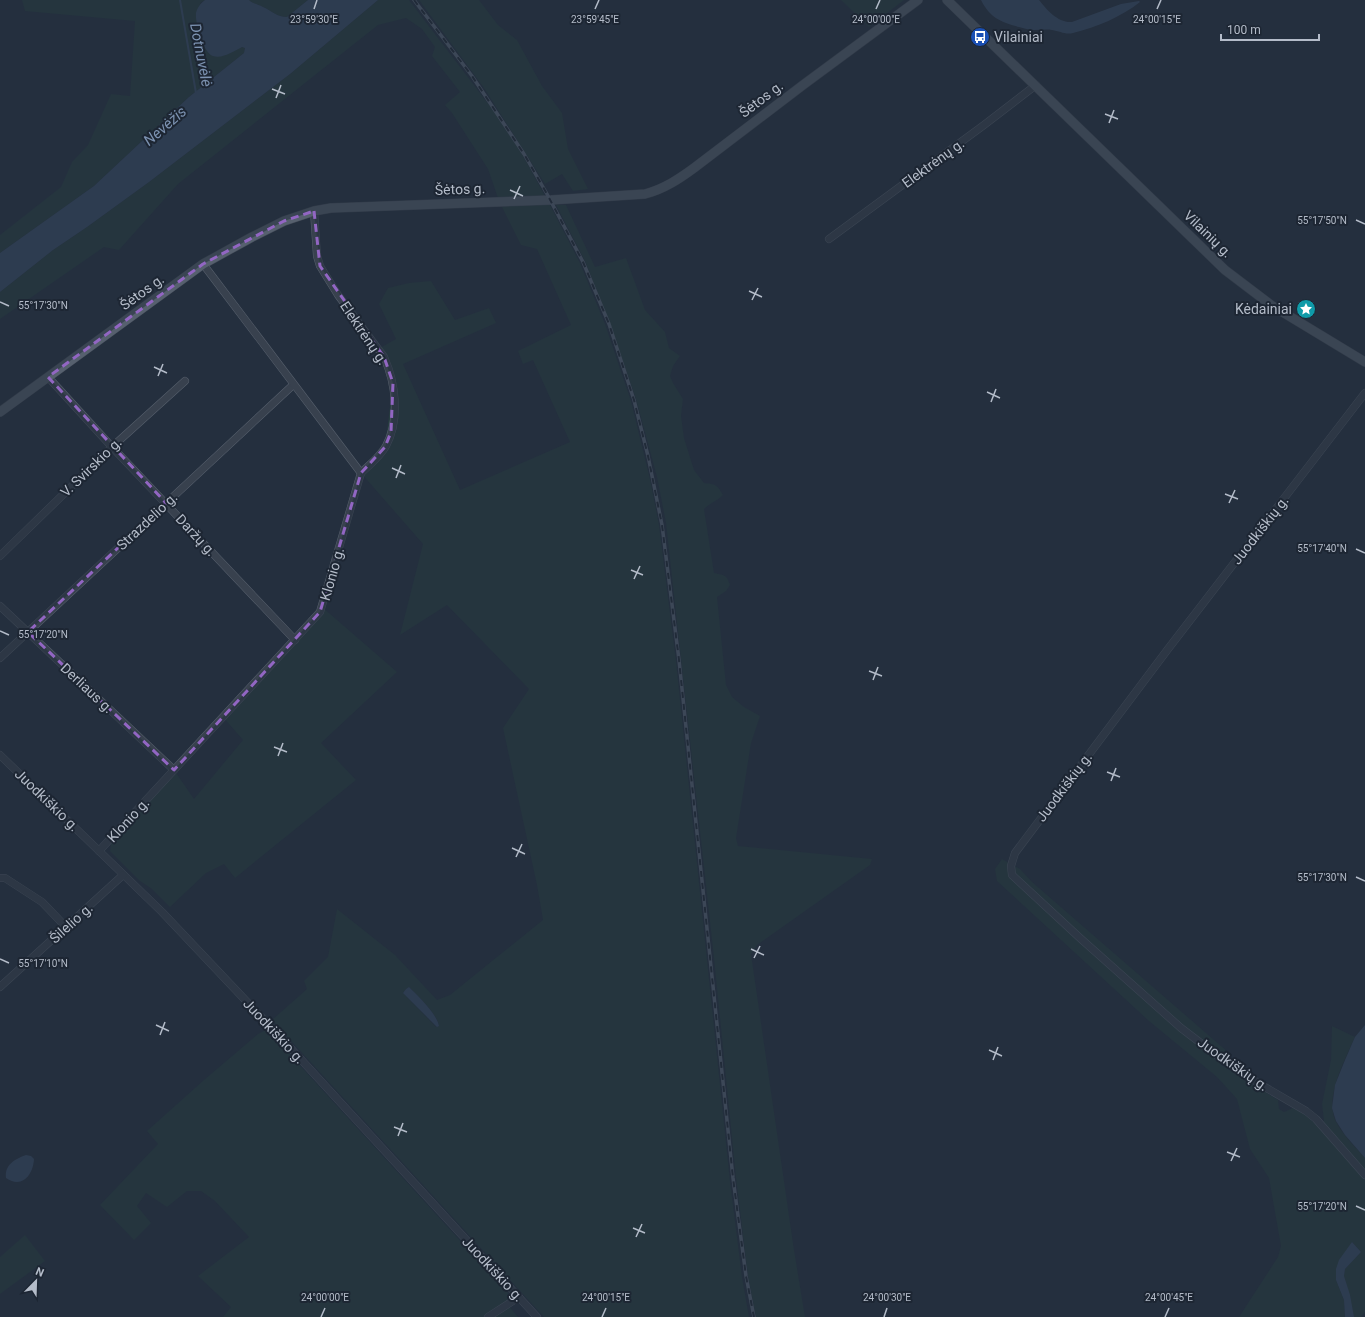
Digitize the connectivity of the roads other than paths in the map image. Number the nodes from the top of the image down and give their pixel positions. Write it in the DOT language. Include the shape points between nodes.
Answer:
graph roads {
  1 [pos="918,0"];
  2 [pos="947,0"];
  3 [pos="1036,85"];
  4 [pos="314,211"];
  5 [pos="829,239"];
  6 [pos="203,264"];
  7 [pos="1365,362"];
  8 [pos="48,377"];
  9 [pos="184,381"];
  10 [pos="293,385"];
  11 [pos="1365,393"];
  12 [pos="0,412"];
  13 [pos="112,447"];
  14 [pos="361,474"];
  15 [pos="166,504"];
  16 [pos="0,556"];
  17 [pos="0,606"];
  18 [pos="28,632"];
  19 [pos="295,640"];
  20 [pos="0,658"];
  21 [pos="0,755"];
  22 [pos="174,770"];
  23 [pos="99,851"];
  24 [pos="123,875"];
  25 [pos="0,878"];
  26 [pos="66,926"];
  27 [pos="0,987"];
  28 [pos="1365,1175"];
  29 [pos="519,1297"];
  30 [pos="488,1317"];
  31 [pos="537,1317"];
  1 -- 4 [label="main road, Šėtos g." via="681,178 656,191 645,194 550,200 352,207"];
  2 -- 3 [label="main road, Vilainių g."];
  3 -- 5 [label="street, Elektrėnų g."];
  3 -- 7 [label="main road, Vilainių g." via="1237,280 1291,318"];
  4 -- 6 [label="main road, Šėtos g." via="284,221"];
  4 -- 14 [label="street, Elektrėnų g." via="320,266 384,357 393,383 395,401 391,432 385,447"];
  6 -- 8 [label="main road, Šėtos g."];
  6 -- 10 [label="street"];
  8 -- 12 [label="main road, Šėtos g."];
  8 -- 13 [label="street, Daržų g."];
  9 -- 13 [label="street, V. Svirskio g."];
  10 -- 14 [label="street"];
  10 -- 15 [label="street, Strazdelio g."];
  11 -- 28 [label="street, Juodkiškių g." via="1014,853 1011,866 1012,875 1181,1028 1223,1060 1306,1111"];
  13 -- 15 [label="street, Daržų g."];
  13 -- 16 [label="street, V. Svirskio g."];
  14 -- 19 [label="street, Klonio g." via="320,612"];
  15 -- 18 [label="street, Strazdelio g."];
  15 -- 19 [label="street, Daržų g."];
  17 -- 18 [label="street, Derliaus g."];
  18 -- 20 [label="street, Strazdelio g."];
  18 -- 22 [label="street, Derliaus g."];
  19 -- 22 [label="street, Klonio g."];
  21 -- 23 [label="street, Juodkiškio g."];
  22 -- 23 [label="street, Klonio g."];
  23 -- 24 [label="street, Juodkiškio g."];
  24 -- 26 [label="street, Šilelio g."];
  24 -- 29 [label="street, Juodkiškio g." via="162,912 266,1022"];
  25 -- 26 [label="street" via="5,878 42,902"];
  26 -- 27 [label="street, Šilelio g."];
  29 -- 30 [label="street"];
  29 -- 31 [label="street, Juodkiškio g."];
}
